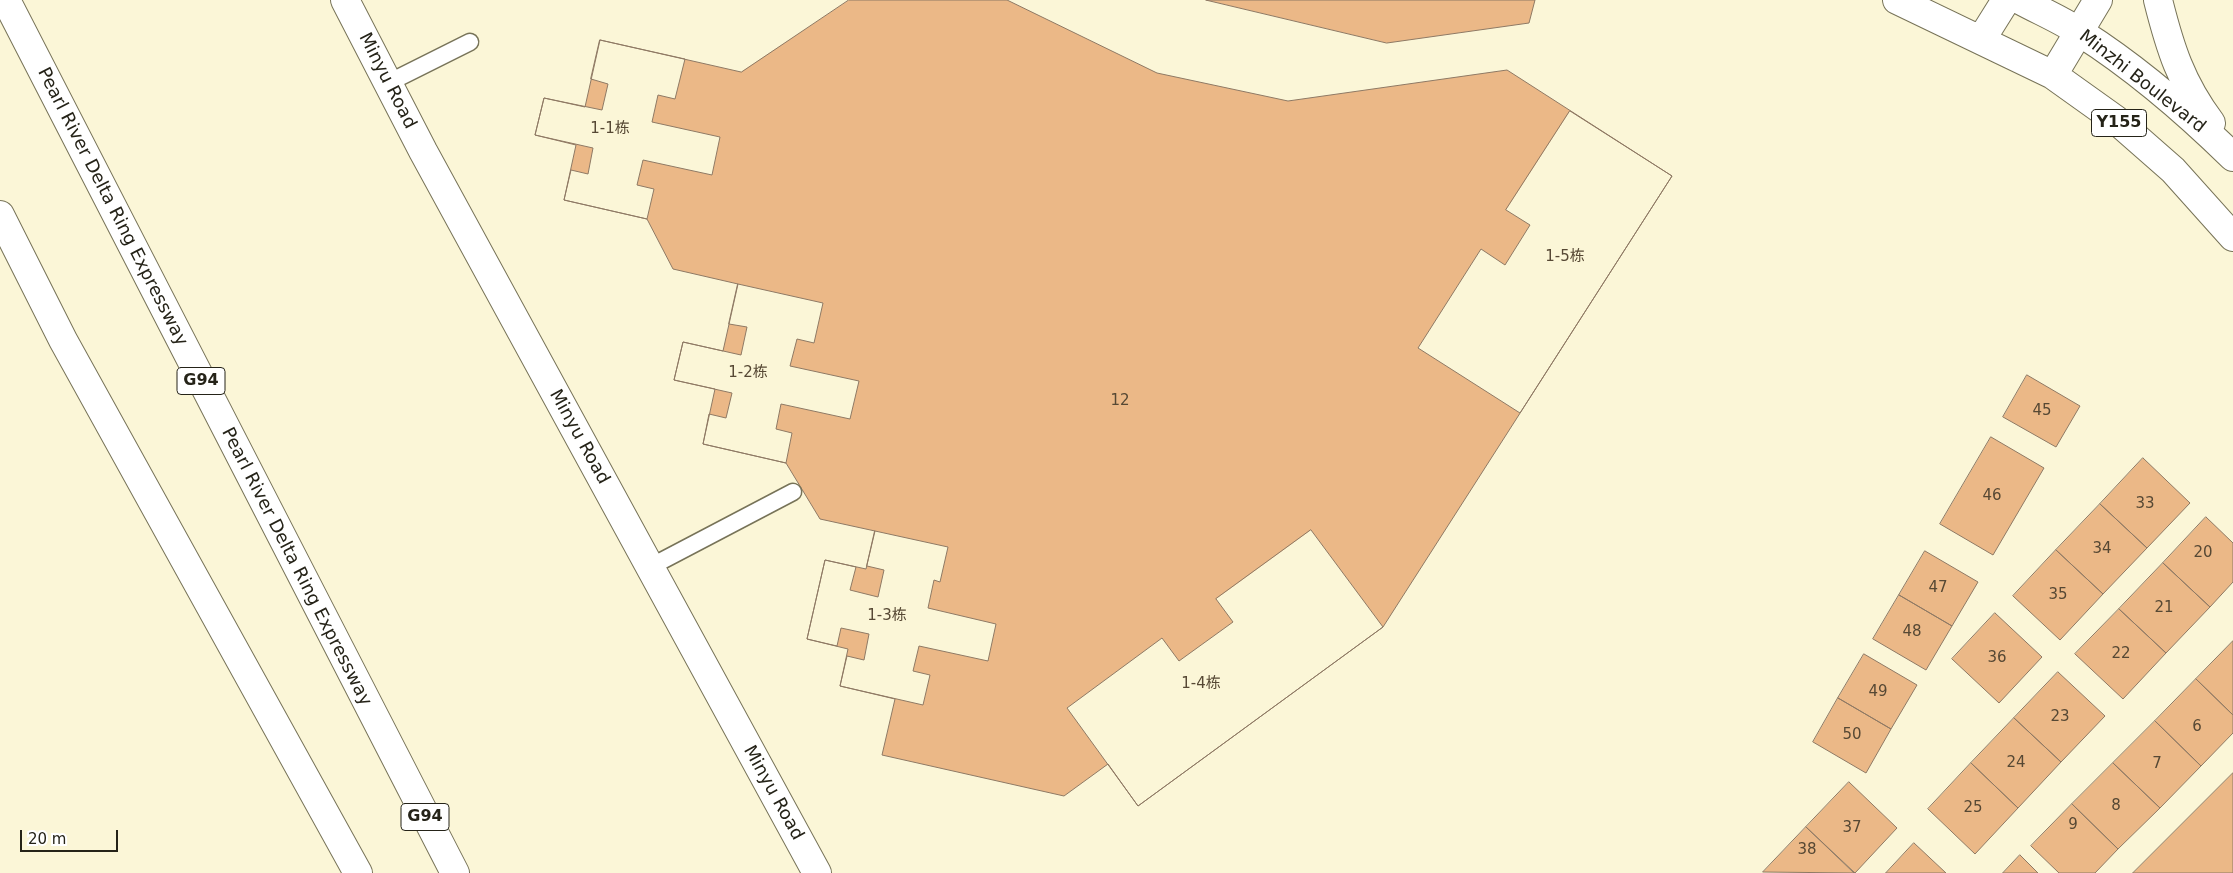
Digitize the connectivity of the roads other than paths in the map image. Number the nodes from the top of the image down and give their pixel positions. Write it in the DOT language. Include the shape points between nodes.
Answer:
graph roads {
  1 [pos="6,0"];
  2 [pos="345,0"];
  3 [pos="1897,0"];
  4 [pos="2006,0"];
  5 [pos="2020,0"];
  6 [pos="2098,0"];
  7 [pos="2158,0"];
  8 [pos="2080,32"];
  9 [pos="1981,40"];
  10 [pos="470,42"];
  11 [pos="2053,74"];
  12 [pos="388,83"];
  13 [pos="2233,153"];
  14 [pos="2233,157"];
  15 [pos="0,216"];
  16 [pos="2233,236"];
  17 [pos="793,492"];
  18 [pos="650,567"];
  19 [pos="358,873"];
  20 [pos="455,873"];
  21 [pos="816,873"];
  1 -- 20 [label="main road, G94"];
  2 -- 12 [label="main road, Minyu Road"];
  3 -- 9 [label="main road, Y155"];
  4 -- 9 [label="main road"];
  5 -- 8 [label="main road, Minzhi Boulevard / Y155"];
  6 -- 8 [label="main road"];
  7 -- 13 [label="main road" via="2177,67 2199,107"];
  8 -- 11 [label="main road"];
  8 -- 14 [label="main road, Minzhi Boulevard / Y155" via="2165,96"];
  9 -- 11 [label="main road, Y155"];
  10 -- 12 [label="lane"];
  11 -- 16 [label="main road, Y155" via="2116,120 2173,170"];
  12 -- 18 [label="main road, Minyu Road"];
  15 -- 19 [label="main road" via="68,349"];
  17 -- 18 [label="lane"];
  18 -- 21 [label="main road, Minyu Road"];
}
